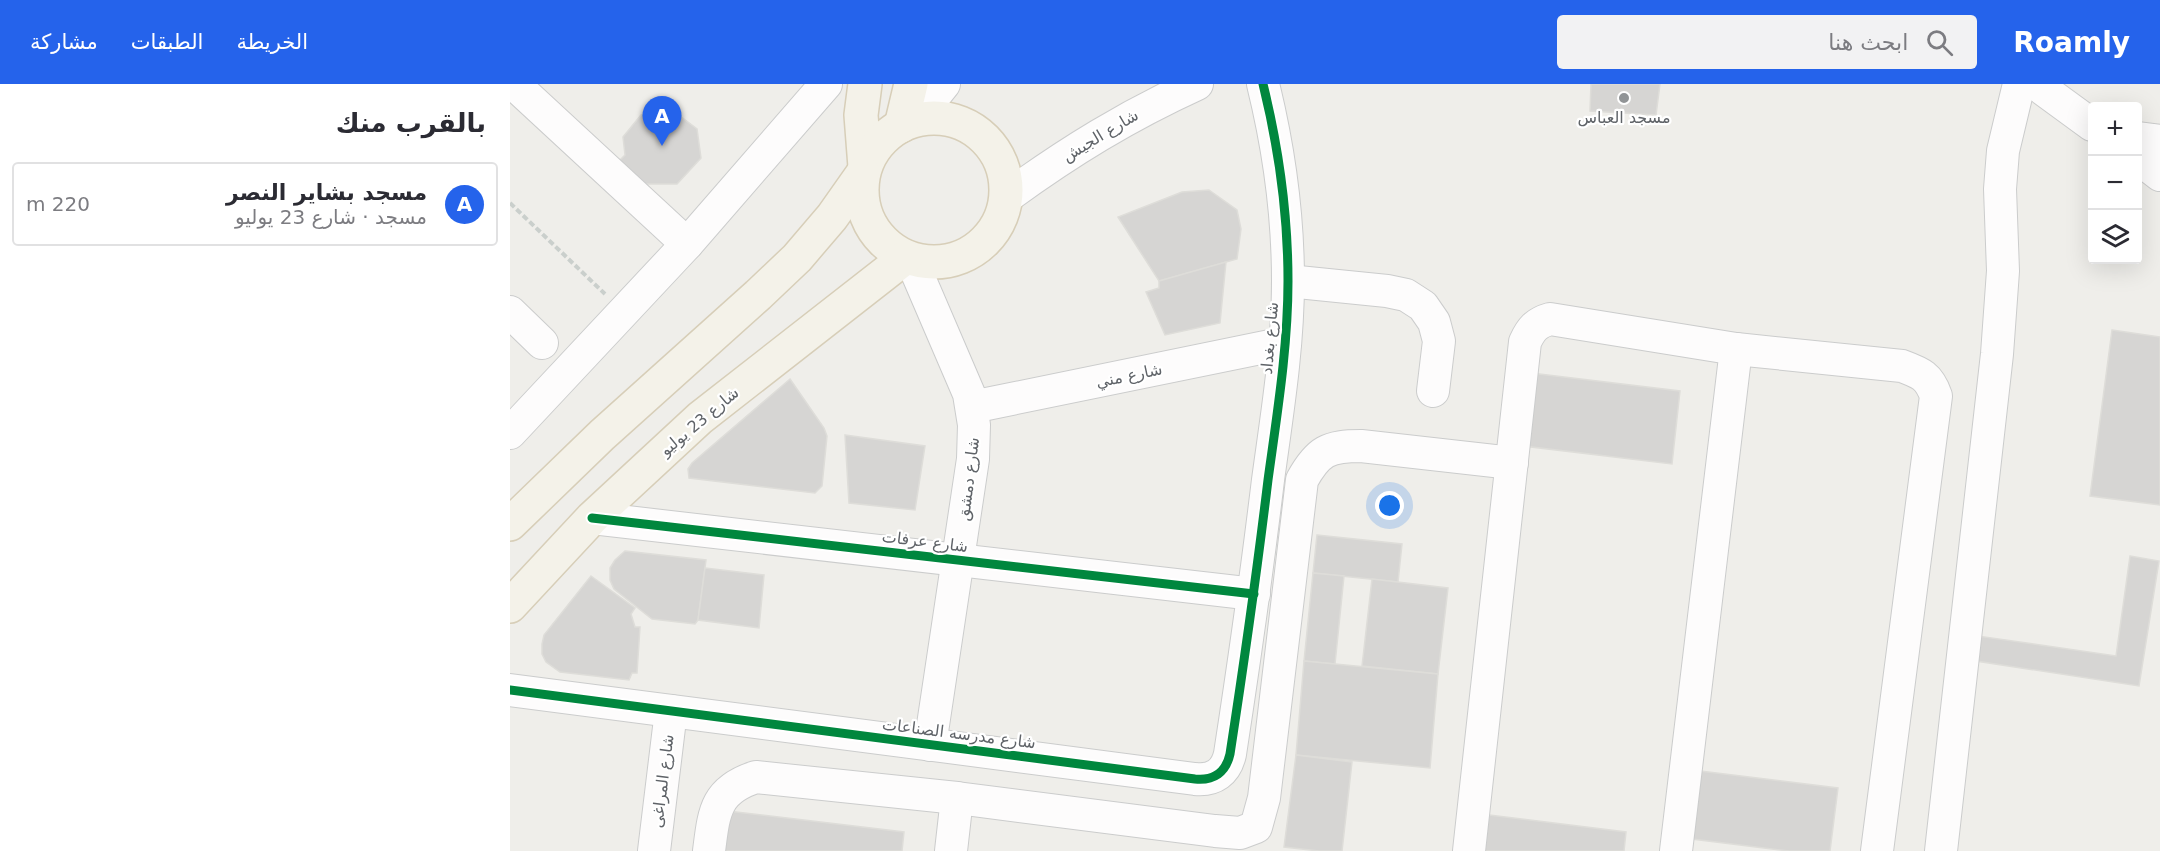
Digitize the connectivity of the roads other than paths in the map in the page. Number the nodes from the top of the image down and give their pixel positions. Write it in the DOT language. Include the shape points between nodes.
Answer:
graph roads {
  1 [pos="513,84"];
  2 [pos="826,84"];
  3 [pos="865,84"];
  4 [pos="911,84"];
  5 [pos="944,84"];
  6 [pos="1197,84"];
  7 [pos="1263,84"];
  8 [pos="2019,84"];
  9 [pos="2036,84"];
  10 [pos="2088,122"];
  11 [pos="908,123"];
  12 [pos="2142,139"];
  13 [pos="2160,141"];
  14 [pos="2142,161"];
  15 [pos="864,170"];
  16 [pos="2160,175"];
  17 [pos="1008,196"];
  18 [pos="687,244"];
  19 [pos="909,258"];
  20 [pos="1288,281"];
  21 [pos="510,312"];
  22 [pos="542,343"];
  23 [pos="1286,343"];
  24 [pos="1736,349"];
  25 [pos="1433,391"];
  26 [pos="972,407"];
  27 [pos="511,429"];
  28 [pos="1512,463"];
  29 [pos="592,518"];
  30 [pos="510,524"];
  31 [pos="958,560"];
  32 [pos="1254,594"];
  33 [pos="510,606"];
  34 [pos="510,690"];
  35 [pos="671,711"];
  36 [pos="930,745"];
  37 [pos="957,798"];
  38 [pos="1214,841"];
  39 [pos="654,851"];
  40 [pos="710,851"];
  41 [pos="951,851"];
  42 [pos="1469,851"];
  43 [pos="1676,851"];
  44 [pos="1877,851"];
  45 [pos="1941,851"];
  1 -- 18 [label="street"];
  2 -- 18 [label="street"];
  3 -- 15 [label="main road" via="861,115"];
  4 -- 11 [label="main road"];
  5 -- 11 [label="street"];
  6 -- 17 [label="street, شارع الجيش" via="1102,132"];
  7 -- 20 [label="street, شارع بغداد" via="1285,200"];
  8 -- 45 [label="street" via="2003,151 2003,271 1997,354"];
  9 -- 10 [label="street"];
  11 -- 15 [label="main road" via="885,136"];
  11 -- 17 [label="main road" via="949,119 980,134 1000,161"];
  12 -- 13 [label="street"];
  14 -- 16 [label="street"];
  15 -- 19 [label="main road" via="862,190 869,223 891,249"];
  15 -- 30 [label="main road" via="832,217 797,258 594,442"];
  17 -- 19 [label="main road" via="995,231 967,255 930,263"];
  18 -- 27 [label="street"];
  19 -- 26 [label="street, شارع دمشق"];
  19 -- 29 [label="main road, شارع 23 يوليو" via="700,418"];
  20 -- 23 [label="street, شارع بغداد"];
  20 -- 25 [label="street" via="1387,291 1406,295 1423,306 1434,322 1439,341"];
  21 -- 22 [label="street"];
  23 -- 26 [label="street, شارع مني"];
  23 -- 32 [label="street, شارع بغداد"];
  24 -- 28 [label="street" via="1550,319 1538,322 1525,342"];
  24 -- 43 [label="street"];
  24 -- 44 [label="street" via="1902,366 1931,382 1936,396"];
  26 -- 31 [label="street, شارع دمشق" via="975,442"];
  28 -- 38 [label="street" via="1339,446 1321,454 1310,467 1302,480 1260,815 1256,827"];
  28 -- 42 [label="street"];
  29 -- 31 [label="street, شارع عرفات"];
  29 -- 33 [label="main road, شارع 23 يوليو"];
  31 -- 32 [label="street, شارع عرفات"];
  31 -- 36 [label="street, شارع دمشق"];
  32 -- 36 [label="street, شارع مدرسه الصناعات" via="1230,754 1228,763 1215,777 1195,779"];
  34 -- 35 [label="street, شارع مدرسه الصناعات"];
  35 -- 36 [label="street, شارع مدرسه الصناعات"];
  35 -- 39 [label="street, شارع المراغى"];
  37 -- 38 [label="street"];
  37 -- 40 [label="street" via="756,777 727,791 716,806"];
  37 -- 41 [label="street"];
}
